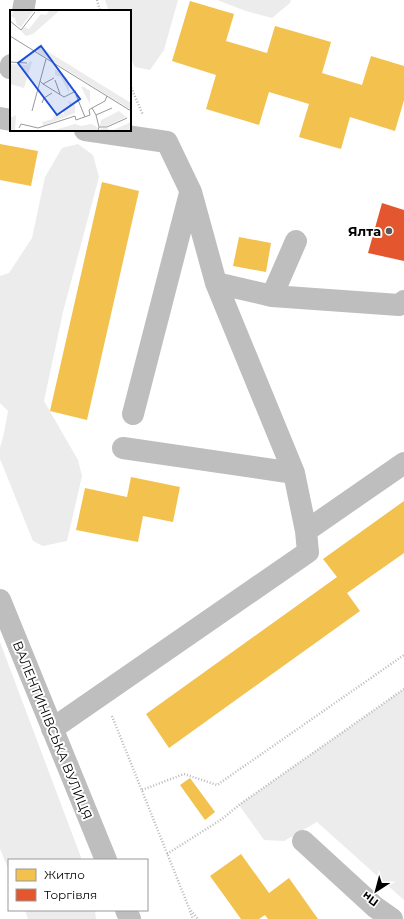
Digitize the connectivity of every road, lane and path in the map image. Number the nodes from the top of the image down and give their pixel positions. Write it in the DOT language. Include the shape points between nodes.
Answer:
graph roads {
  1 [pos="25,0"];
  2 [pos="97,0"];
  3 [pos="23,10"];
  4 [pos="100,10"];
  5 [pos="131,87"];
  6 [pos="0,118"];
  7 [pos="10,120"];
  8 [pos="92,131"];
  9 [pos="154,140"];
  10 [pos="191,192"];
  11 [pos="296,241"];
  12 [pos="216,283"];
  13 [pos="272,296"];
  14 [pos="404,301"];
  15 [pos="133,414"];
  16 [pos="123,448"];
  17 [pos="404,463"];
  18 [pos="294,473"];
  19 [pos="306,531"];
  20 [pos="0,600"];
  21 [pos="404,655"];
  22 [pos="404,689"];
  23 [pos="103,694"];
  24 [pos="52,729"];
  25 [pos="142,790"];
  26 [pos="303,841"];
  27 [pos="167,854"];
  28 [pos="106,859"];
  29 [pos="189,908"];
  30 [pos="193,919"];
  31 [pos="198,919"];
  32 [pos="392,919"];
  1 -- 3 [label="street"];
  2 -- 4 [label="path"];
  5 -- 9 [label="path"];
  6 -- 7 [label="street"];
  8 -- 9 [label="street"];
  9 -- 10 [label="street" via="167,142"];
  10 -- 12 [label="street"];
  10 -- 15 [label="street"];
  11 -- 13 [label="street"];
  12 -- 13 [label="street"];
  12 -- 18 [label="street"];
  13 -- 14 [label="street" via="399,305"];
  16 -- 18 [label="street"];
  17 -- 19 [label="street"];
  18 -- 19 [label="street"];
  19 -- 23 [label="street" via="308,552"];
  20 -- 24 [label="street, ВАЛЕНТИНІВСЬКА ВУЛИЦЯ"];
  21 -- 25 [label="path" via="217,785 184,774"];
  22 -- 27 [label="path" via="222,819"];
  23 -- 24 [label="street"];
  23 -- 25 [label="path"];
  24 -- 28 [label="street, ВАЛЕНТИНІВСЬКА ВУЛИЦЯ"];
  25 -- 27 [label="path"];
  26 -- 32 [label="street" via="375,907"];
  27 -- 29 [label="path"];
  29 -- 30 [label="path"];
  29 -- 31 [label="path"];
}
